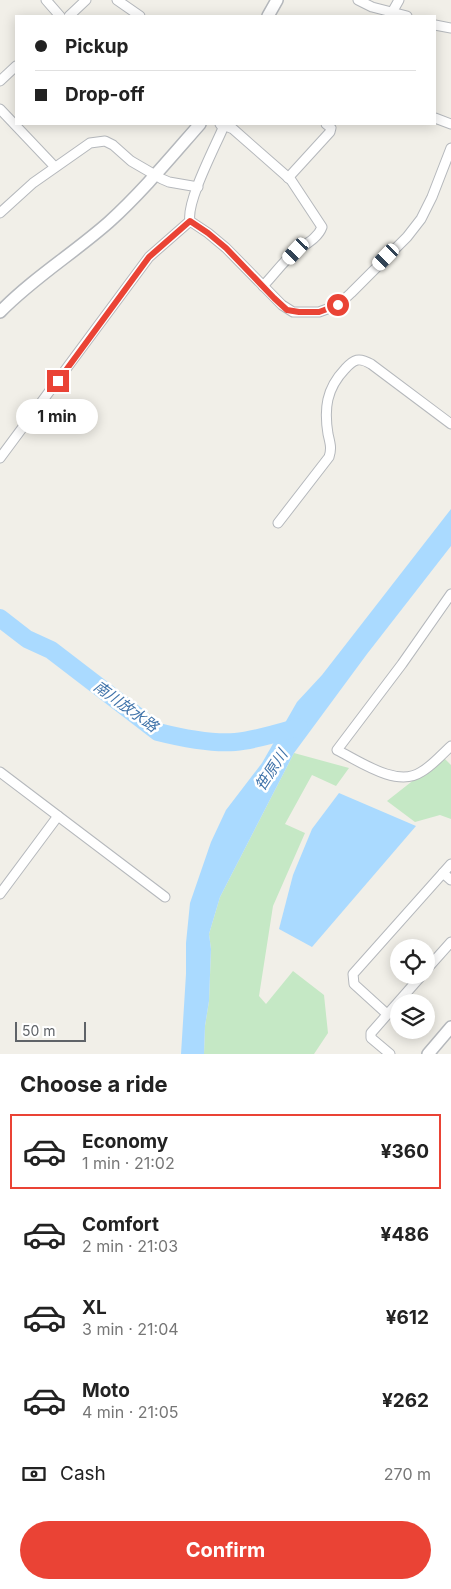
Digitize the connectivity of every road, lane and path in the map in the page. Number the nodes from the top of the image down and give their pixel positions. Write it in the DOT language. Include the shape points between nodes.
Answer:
graph roads {
  1 [pos="46,0"];
  2 [pos="86,0"];
  3 [pos="118,0"];
  4 [pos="277,0"];
  5 [pos="358,0"];
  6 [pos="399,0"];
  7 [pos="391,14"];
  8 [pos="59,15"];
  9 [pos="71,15"];
  10 [pos="139,15"];
  11 [pos="269,15"];
  12 [pos="436,25"];
  13 [pos="451,28"];
  14 [pos="15,67"];
  15 [pos="0,81"];
  16 [pos="0,109"];
  17 [pos="436,118"];
  18 [pos="451,124"];
  19 [pos="15,125"];
  20 [pos="15,125"];
  21 [pos="198,125"];
  22 [pos="222,125"];
  23 [pos="327,125"];
  24 [pos="451,148"];
  25 [pos="56,167"];
  26 [pos="155,175"];
  27 [pos="288,178"];
  28 [pos="198,187"];
  29 [pos="0,213"];
  30 [pos="190,221"];
  31 [pos="263,286"];
  32 [pos="0,312"];
  33 [pos="451,424"];
  34 [pos="0,458"];
  35 [pos="278,523"];
  36 [pos="451,594"];
  37 [pos="451,746"];
  38 [pos="0,772"];
  39 [pos="58,816"];
  40 [pos="451,864"];
  41 [pos="443,873"];
  42 [pos="451,880"];
  43 [pos="0,894"];
  44 [pos="165,897"];
  45 [pos="451,942"];
  46 [pos="435,960"];
  47 [pos="414,984"];
  48 [pos="387,1014"];
  49 [pos="451,1028"];
  50 [pos="390,1054"];
  51 [pos="428,1054"];
  1 -- 8 [label="street"];
  2 -- 9 [label="street"];
  3 -- 10 [label="street"];
  4 -- 11 [label="street"];
  5 -- 7 [label="street"];
  6 -- 7 [label="street"];
  12 -- 13 [label="street"];
  14 -- 15 [label="street"];
  16 -- 19 [label="street"];
  17 -- 18 [label="street"];
  20 -- 25 [label="street"];
  21 -- 26 [label="street"];
  22 -- 27 [label="street" via="233,129"];
  22 -- 28 [label="street"];
  23 -- 27 [label="street" via="330,132"];
  24 -- 31 [label="street" via="421,219 338,305 319,312 293,312"];
  25 -- 26 [label="street" via="90,143 105,141"];
  25 -- 29 [label="street"];
  26 -- 28 [label="street" via="169,182"];
  26 -- 32 [label="street" via="108,223 19,293"];
  27 -- 31 [label="street" via="322,227"];
  28 -- 30 [label="street"];
  30 -- 31 [label="street" via="226,248"];
  30 -- 34 [label="street" via="149,257"];
  33 -- 35 [label="street" via="371,364 356,360 337,378 325,409 332,449 329,457"];
  36 -- 37 [label="street" via="337,750 401,778 420,773"];
  38 -- 39 [label="street"];
  39 -- 43 [label="street"];
  39 -- 44 [label="street"];
  40 -- 41 [label="street"];
  41 -- 42 [label="street"];
  41 -- 48 [label="street" via="353,974 354,984"];
  45 -- 46 [label="street"];
  47 -- 48 [label="street"];
  48 -- 50 [label="street" via="371,1033 371,1038"];
  49 -- 51 [label="street"];
}
